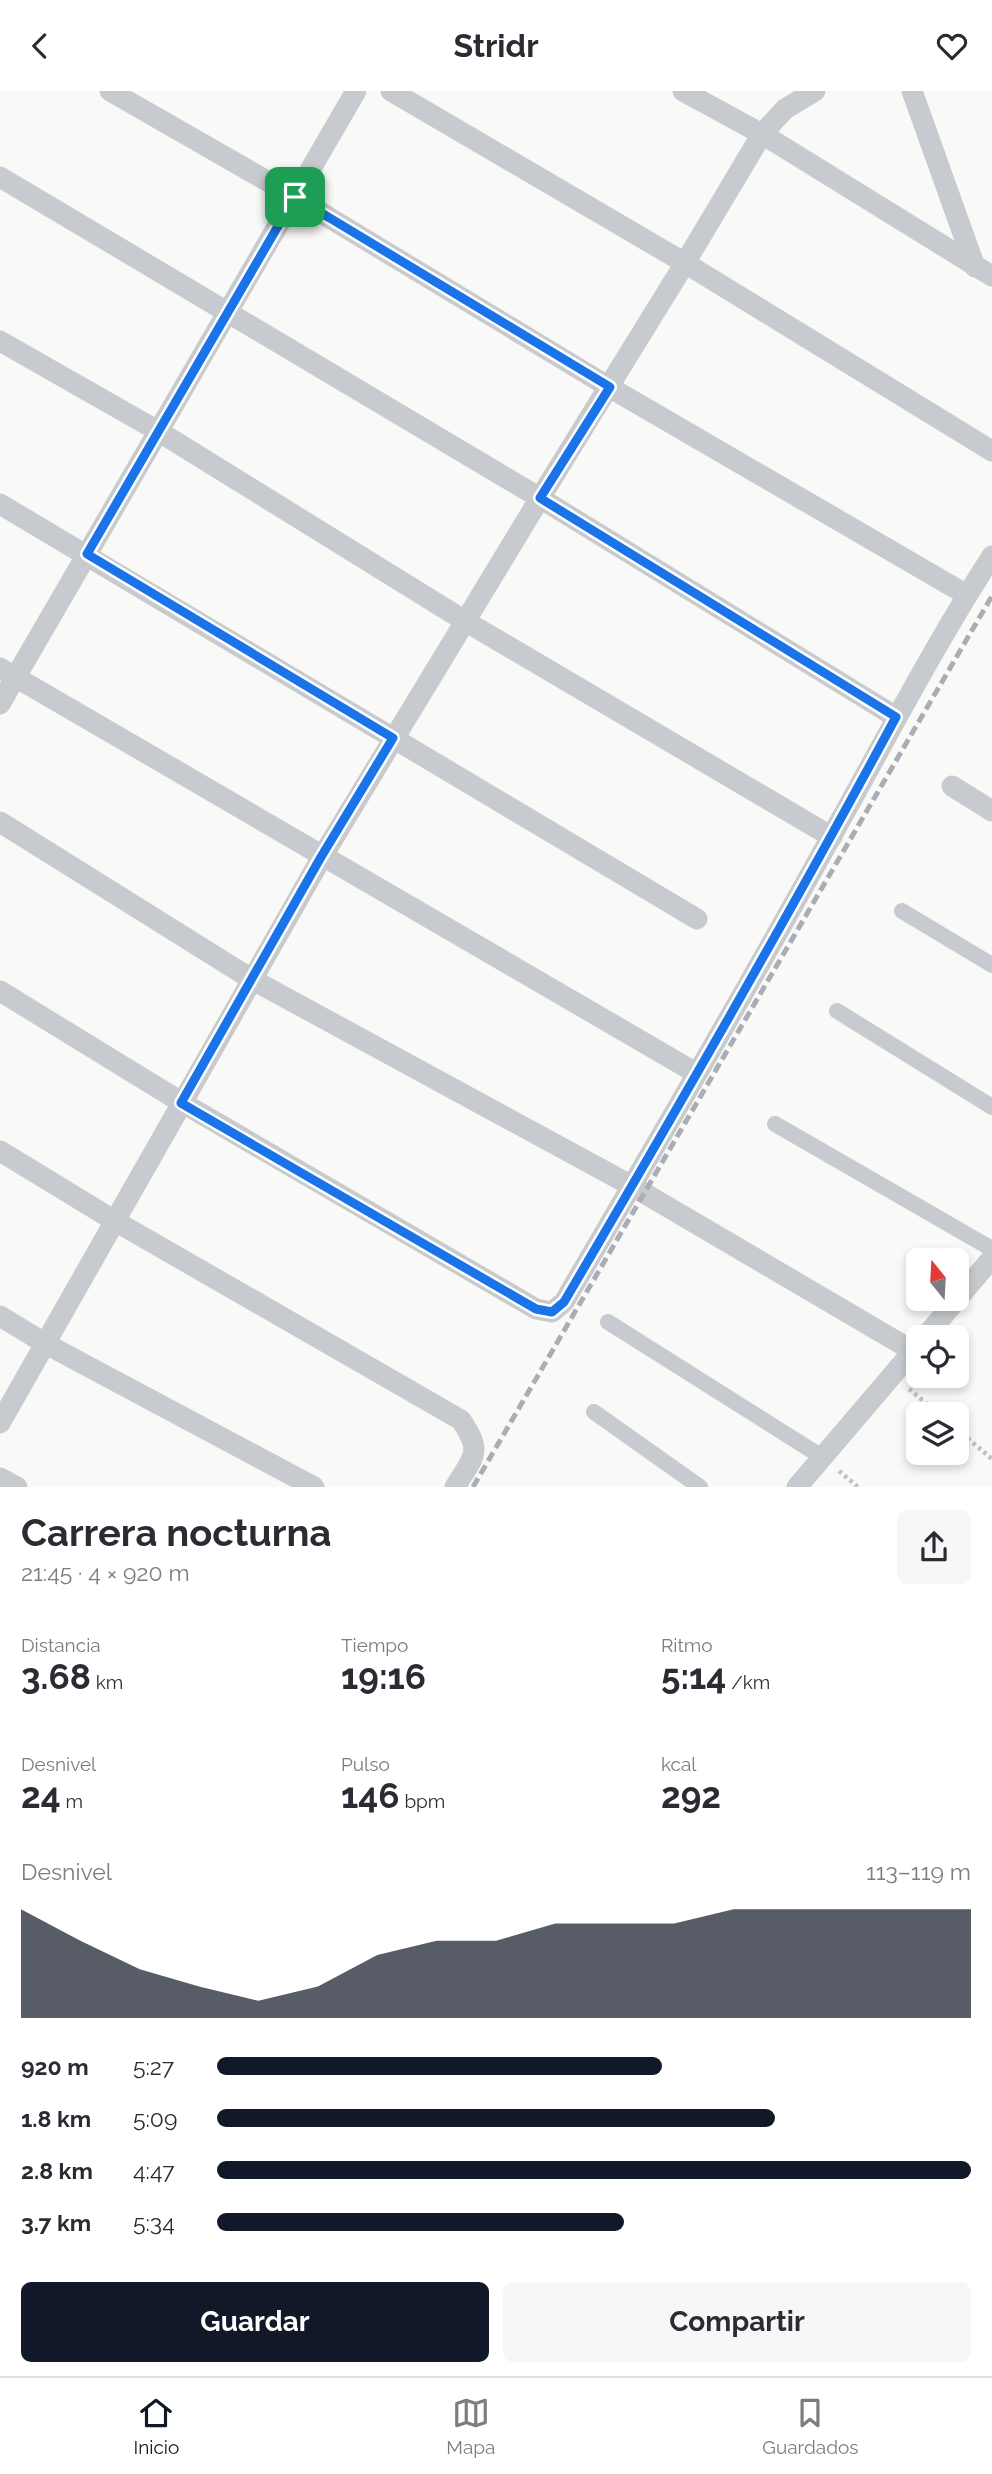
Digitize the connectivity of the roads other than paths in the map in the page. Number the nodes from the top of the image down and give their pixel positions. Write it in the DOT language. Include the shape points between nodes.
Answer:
graph roads {
  1 [pos="110,91"];
  2 [pos="356,91"];
  3 [pos="391,91"];
  4 [pos="683,91"];
  5 [pos="815,91"];
  6 [pos="912,91"];
  7 [pos="781,100"];
  8 [pos="762,134"];
  9 [pos="0,177"];
  10 [pos="295,197"];
  11 [pos="685,263"];
  12 [pos="983,272"];
  13 [pos="227,313"];
  14 [pos="0,341"];
  15 [pos="610,387"];
  16 [pos="158,431"];
  17 [pos="992,451"];
  18 [pos="540,498"];
  19 [pos="0,505"];
  20 [pos="87,554"];
  21 [pos="992,556"];
  22 [pos="967,595"];
  23 [pos="465,621"];
  24 [pos="8,673"];
  25 [pos="0,704"];
  26 [pos="896,717"];
  27 [pos="393,738"];
  28 [pos="952,786"];
  29 [pos="992,811"];
  30 [pos="0,822"];
  31 [pos="832,837"];
  32 [pos="321,857"];
  33 [pos="901,911"];
  34 [pos="697,919"];
  35 [pos="992,965"];
  36 [pos="253,980"];
  37 [pos="0,991"];
  38 [pos="837,1011"];
  39 [pos="696,1073"];
  40 [pos="181,1103"];
  41 [pos="992,1107"];
  42 [pos="775,1124"];
  43 [pos="0,1151"];
  44 [pos="632,1186"];
  45 [pos="115,1221"];
  46 [pos="992,1249"];
  47 [pos="992,1258"];
  48 [pos="0,1316"];
  49 [pos="608,1322"];
  50 [pos="935,1325"];
  51 [pos="906,1337"];
  52 [pos="46,1344"];
  53 [pos="906,1359"];
  54 [pos="594,1412"];
  55 [pos="0,1423"];
  56 [pos="822,1457"];
  57 [pos="0,1478"];
  58 [pos="17,1487"];
  59 [pos="314,1487"];
  60 [pos="455,1487"];
  61 [pos="701,1487"];
  62 [pos="797,1487"];
  1 -- 10 [label="street"];
  2 -- 10 [label="street"];
  3 -- 11 [label="street"];
  4 -- 8 [label="street"];
  5 -- 7 [label="street"];
  6 -- 12 [label="street"];
  7 -- 8 [label="street"];
  8 -- 11 [label="street"];
  8 -- 12 [label="street"];
  9 -- 13 [label="street"];
  10 -- 13 [label="street"];
  10 -- 15 [label="street"];
  11 -- 15 [label="street"];
  11 -- 17 [label="street"];
  13 -- 16 [label="street"];
  13 -- 18 [label="street"];
  14 -- 16 [label="street"];
  15 -- 18 [label="street"];
  15 -- 22 [label="street"];
  16 -- 20 [label="street"];
  16 -- 23 [label="street"];
  18 -- 23 [label="street"];
  18 -- 26 [label="street"];
  19 -- 20 [label="street"];
  20 -- 24 [label="street"];
  20 -- 27 [label="street"];
  21 -- 22 [label="street"];
  22 -- 26 [label="street"];
  23 -- 27 [label="street"];
  23 -- 31 [label="street"];
  24 -- 25 [label="street"];
  24 -- 32 [label="street"];
  26 -- 31 [label="street"];
  27 -- 32 [label="street"];
  27 -- 34 [label="street"];
  28 -- 29 [label="street"];
  30 -- 36 [label="street"];
  31 -- 39 [label="street"];
  32 -- 36 [label="street"];
  32 -- 39 [label="street"];
  33 -- 35 [label="street"];
  36 -- 40 [label="street"];
  36 -- 44 [label="street"];
  37 -- 40 [label="street"];
  38 -- 41 [label="street"];
  39 -- 44 [label="street"];
  40 -- 44 [label="street" via="536,1309 552,1312 564,1302"];
  40 -- 45 [label="street"];
  42 -- 46 [label="street"];
  43 -- 45 [label="street"];
  44 -- 51 [label="street"];
  45 -- 52 [label="street"];
  45 -- 60 [label="street" via="461,1420 473,1439 474,1456"];
  47 -- 50 [label="street"];
  48 -- 52 [label="street"];
  49 -- 56 [label="street"];
  52 -- 55 [label="street"];
  52 -- 59 [label="street"];
  53 -- 56 [label="street"];
  54 -- 61 [label="street"];
  56 -- 62 [label="street"];
  57 -- 58 [label="street"];
}
